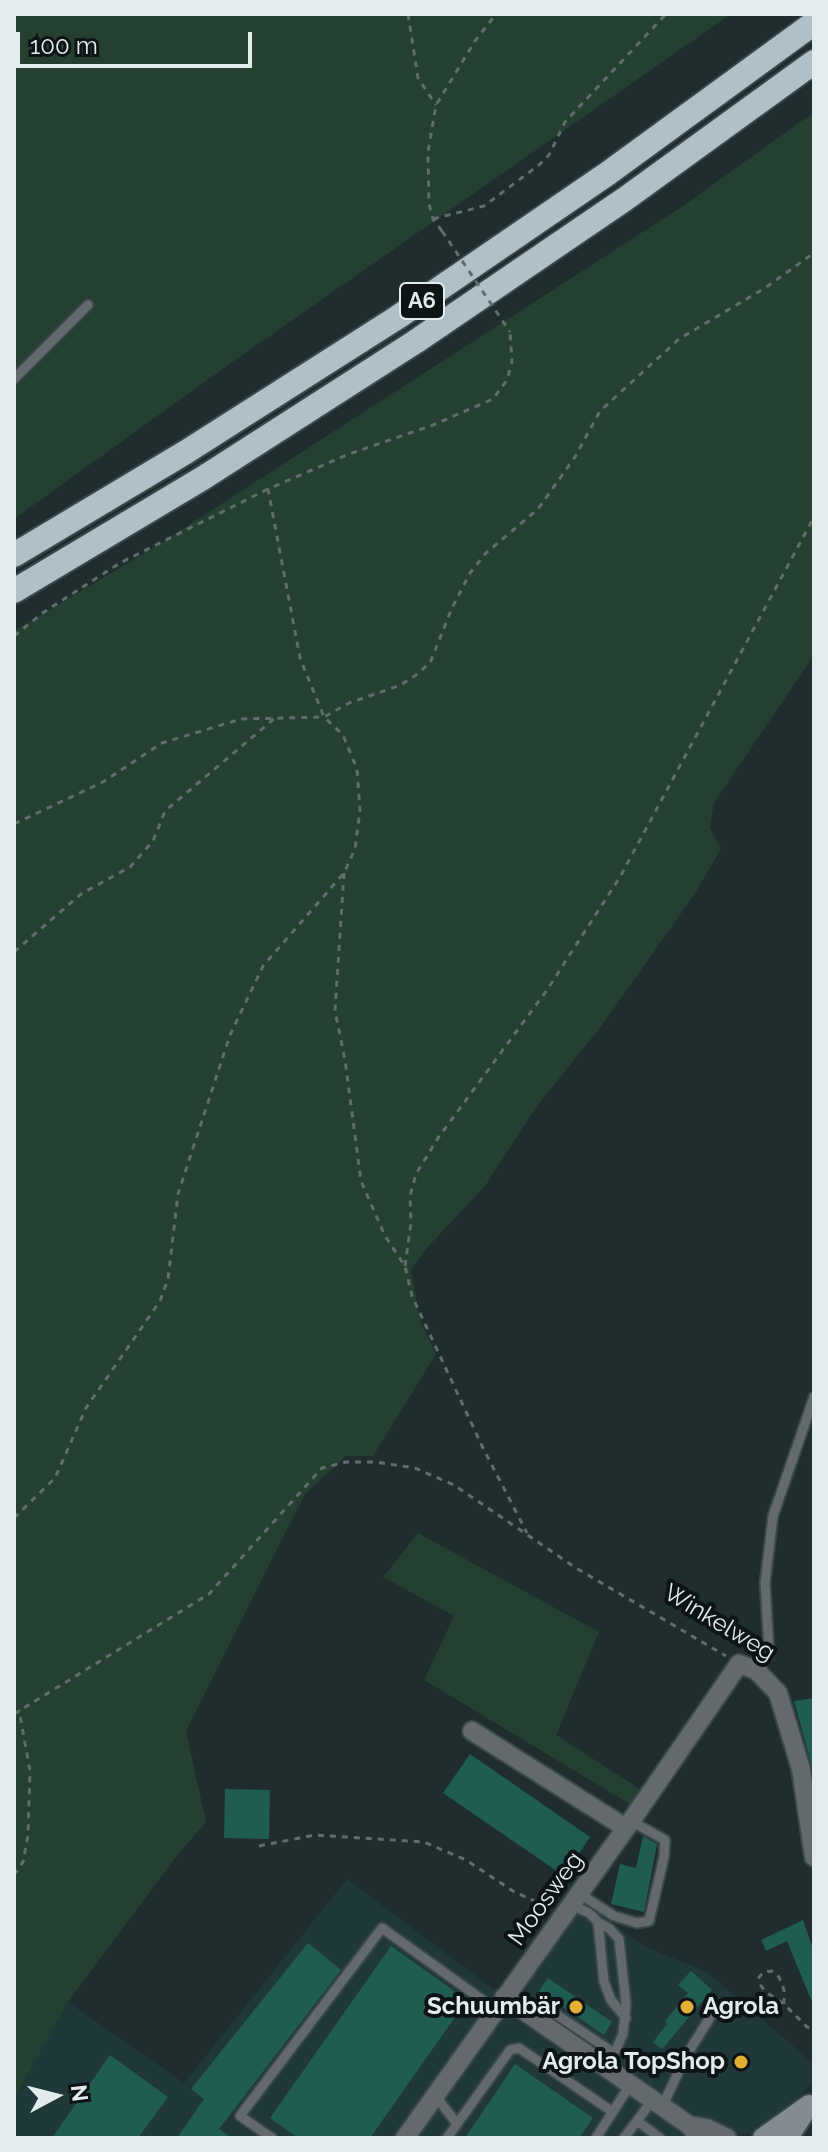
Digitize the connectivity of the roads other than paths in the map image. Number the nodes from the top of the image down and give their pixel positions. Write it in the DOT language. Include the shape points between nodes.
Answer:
graph roads {
  1 [pos="814,23"];
  2 [pos="814,62"];
  3 [pos="88,305"];
  4 [pos="14,379"];
  5 [pos="14,555"];
  6 [pos="14,591"];
  7 [pos="814,1397"];
  8 [pos="748,1667"];
  9 [pos="472,1731"];
  10 [pos="629,1824"];
  11 [pos="814,1857"];
  12 [pos="572,1905"];
  13 [pos="598,1922"];
  14 [pos="500,2003"];
  15 [pos="545,2007"];
  16 [pos="711,2016"];
  17 [pos="626,2018"];
  18 [pos="610,2061"];
  19 [pos="630,2085"];
  20 [pos="435,2095"];
  21 [pos="811,2102"];
  22 [pos="657,2104"];
  23 [pos="613,2112"];
  24 [pos="637,2121"];
  25 [pos="457,2124"];
  26 [pos="694,2131"];
  27 [pos="272,2138"];
  28 [pos="405,2138"];
  29 [pos="447,2138"];
  30 [pos="596,2138"];
  31 [pos="624,2138"];
  32 [pos="660,2138"];
  33 [pos="727,2138"];
  34 [pos="763,2138"];
  35 [pos="788,2138"];
  1 -- 5 [label="highway, A6" via="643,149 398,317"];
  2 -- 6 [label="highway, A6" via="451,319"];
  3 -- 4 [label="lane"];
  7 -- 8 [label="lane" via="773,1516 765,1583 768,1656"];
  8 -- 10 [label="street, Moosweg"];
  8 -- 11 [label="street, Winkelweg" via="778,1693 801,1769"];
  9 -- 10 [label="street"];
  10 -- 12 [label="street, Moosweg"];
  10 -- 12 [label="lane" via="665,1840 649,1921 637,1923"];
  12 -- 13 [label="lane"];
  12 -- 14 [label="street, Moosweg"];
  13 -- 17 [label="lane" via="603,1979"];
  13 -- 17 [label="lane" via="619,1939"];
  14 -- 18 [label="street"];
  14 -- 20 [label="street, Moosweg"];
  14 -- 27 [label="lane" via="382,1928 240,2116"];
  15 -- 18 [label="lane"];
  16 -- 22 [label="lane"];
  17 -- 18 [label="lane"];
  18 -- 19 [label="street"];
  19 -- 22 [label="street"];
  19 -- 23 [label="lane"];
  20 -- 25 [label="lane"];
  20 -- 28 [label="street, Moosweg"];
  21 -- 34 [label="main road"];
  21 -- 35 [label="main road"];
  22 -- 24 [label="lane"];
  22 -- 26 [label="street"];
  23 -- 25 [label="lane" via="519,2048 510,2050"];
  23 -- 30 [label="lane"];
  24 -- 31 [label="lane"];
  24 -- 32 [label="lane"];
  25 -- 29 [label="lane"];
  26 -- 33 [label="street" via="706,2128"];
}
